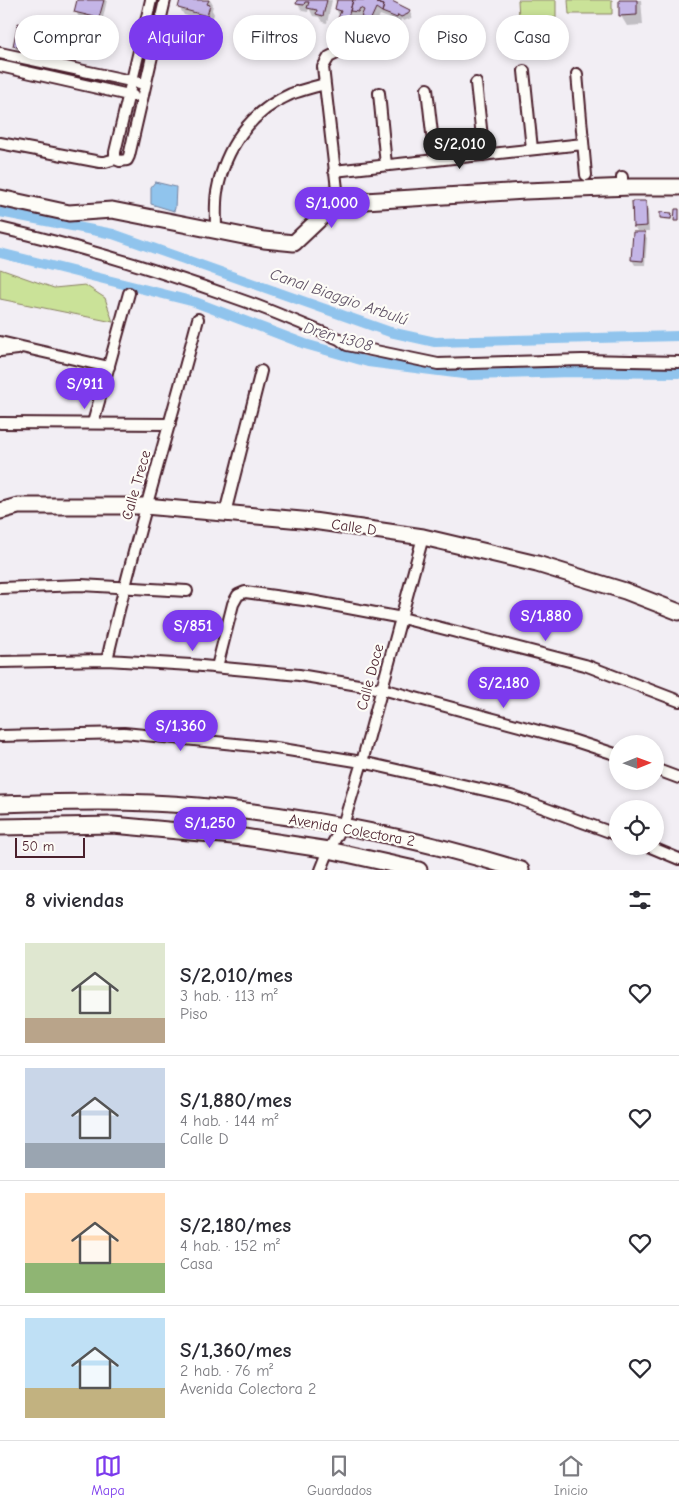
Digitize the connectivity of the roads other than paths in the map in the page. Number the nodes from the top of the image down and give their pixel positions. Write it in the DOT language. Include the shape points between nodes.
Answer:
graph roads {
  1 [pos="150,0"];
  2 [pos="165,0"];
  3 [pos="0,53"];
  4 [pos="327,60"];
  5 [pos="0,66"];
  6 [pos="524,71"];
  7 [pos="577,74"];
  8 [pos="131,81"];
  9 [pos="476,83"];
  10 [pos="145,84"];
  11 [pos="324,84"];
  12 [pos="427,89"];
  13 [pos="379,94"];
  14 [pos="128,95"];
  15 [pos="142,98"];
  16 [pos="0,143"];
  17 [pos="583,144"];
  18 [pos="532,150"];
  19 [pos="484,154"];
  20 [pos="115,159"];
  21 [pos="435,160"];
  22 [pos="386,166"];
  23 [pos="334,171"];
  24 [pos="586,175"];
  25 [pos="679,187"];
  26 [pos="0,198"];
  27 [pos="338,198"];
  28 [pos="0,228"];
  29 [pos="216,230"];
  30 [pos="129,293"];
  31 [pos="198,319"];
  32 [pos="0,342"];
  33 [pos="27,348"];
  34 [pos="0,351"];
  35 [pos="679,362"];
  36 [pos="109,367"];
  37 [pos="261,371"];
  38 [pos="0,423"];
  39 [pos="94,423"];
  40 [pos="170,424"];
  41 [pos="0,502"];
  42 [pos="18,506"];
  43 [pos="145,506"];
  44 [pos="0,511"];
  45 [pos="225,513"];
  46 [pos="423,537"];
  47 [pos="123,587"];
  48 [pos="0,588"];
  49 [pos="187,591"];
  50 [pos="679,612"];
  51 [pos="402,618"];
  52 [pos="106,660"];
  53 [pos="0,662"];
  54 [pos="217,667"];
  55 [pos="382,689"];
  56 [pos="679,701"];
  57 [pos="0,736"];
  58 [pos="609,753"];
  59 [pos="362,762"];
  60 [pos="664,772"];
  61 [pos="679,778"];
  62 [pos="0,804"];
  63 [pos="343,825"];
  64 [pos="0,827"];
  65 [pos="609,832"];
  66 [pos="329,850"];
  67 [pos="664,853"];
  68 [pos="679,859"];
  69 [pos="321,870"];
  70 [pos="418,870"];
  71 [pos="521,870"];
  1 -- 8 [label="street"];
  2 -- 10 [label="street"];
  3 -- 8 [label="street"];
  4 -- 11 [label="street" via="324,63"];
  5 -- 14 [label="street"];
  6 -- 18 [label="street"];
  7 -- 17 [label="street"];
  8 -- 10 [label="street"];
  8 -- 14 [label="street"];
  9 -- 19 [label="street"];
  10 -- 15 [label="street"];
  11 -- 23 [label="street"];
  11 -- 29 [label="street" via="279,100 255,117 238,137 222,172 217,194"];
  12 -- 21 [label="street"];
  13 -- 22 [label="street"];
  14 -- 15 [label="street"];
  14 -- 20 [label="street"];
  15 -- 20 [label="street" via="129,156 127,160"];
  16 -- 20 [label="street" via="100,162"];
  17 -- 18 [label="street"];
  17 -- 24 [label="street"];
  18 -- 19 [label="street"];
  19 -- 21 [label="street"];
  21 -- 22 [label="street"];
  22 -- 23 [label="street"];
  23 -- 27 [label="street"];
  25 -- 29 [label="street" via="622,182 365,201 332,207 294,243"];
  26 -- 29 [label="street" via="69,213 112,210"];
  28 -- 35 [label="street" via="127,263 249,302 347,344 438,364 582,360"];
  30 -- 36 [label="street"];
  31 -- 40 [label="street, Calle Trece"];
  32 -- 33 [label="street"];
  33 -- 34 [label="street"];
  33 -- 36 [label="street"];
  36 -- 39 [label="street"];
  37 -- 45 [label="street"];
  38 -- 39 [label="street"];
  39 -- 40 [label="street"];
  40 -- 43 [label="street, Calle Trece"];
  41 -- 42 [label="street, Calle D"];
  42 -- 43 [label="street, Calle D"];
  42 -- 44 [label="street, Calle D"];
  43 -- 45 [label="street, Calle D"];
  43 -- 47 [label="street, Calle Trece"];
  45 -- 46 [label="street, Calle D" via="313,521"];
  46 -- 50 [label="street, Calle D" via="537,564 625,591"];
  46 -- 51 [label="street, Calle Doce"];
  47 -- 48 [label="street"];
  47 -- 49 [label="street"];
  47 -- 52 [label="street, Calle Trece"];
  51 -- 54 [label="street" via="245,592 238,595 233,604"];
  51 -- 55 [label="street, Calle Doce"];
  51 -- 56 [label="street" via="585,664"];
  52 -- 53 [label="street"];
  52 -- 54 [label="street"];
  54 -- 55 [label="street" via="299,675"];
  55 -- 58 [label="street"];
  55 -- 59 [label="street, Calle Doce"];
  57 -- 59 [label="street" via="124,733 276,748"];
  59 -- 63 [label="street, Calle Doce"];
  59 -- 65 [label="street" via="511,796"];
  60 -- 61 [label="street"];
  62 -- 63 [label="street, Avenida Colectora 2" via="166,804"];
  63 -- 66 [label="street, Calle Doce"];
  63 -- 71 [label="street, Avenida Colectora 2" via="454,850"];
  64 -- 66 [label="street, Avenida Colectora 2" via="112,825"];
  66 -- 69 [label="street, Calle Doce"];
  66 -- 70 [label="street, Avenida Colectora 2"];
  67 -- 68 [label="street"];
}
